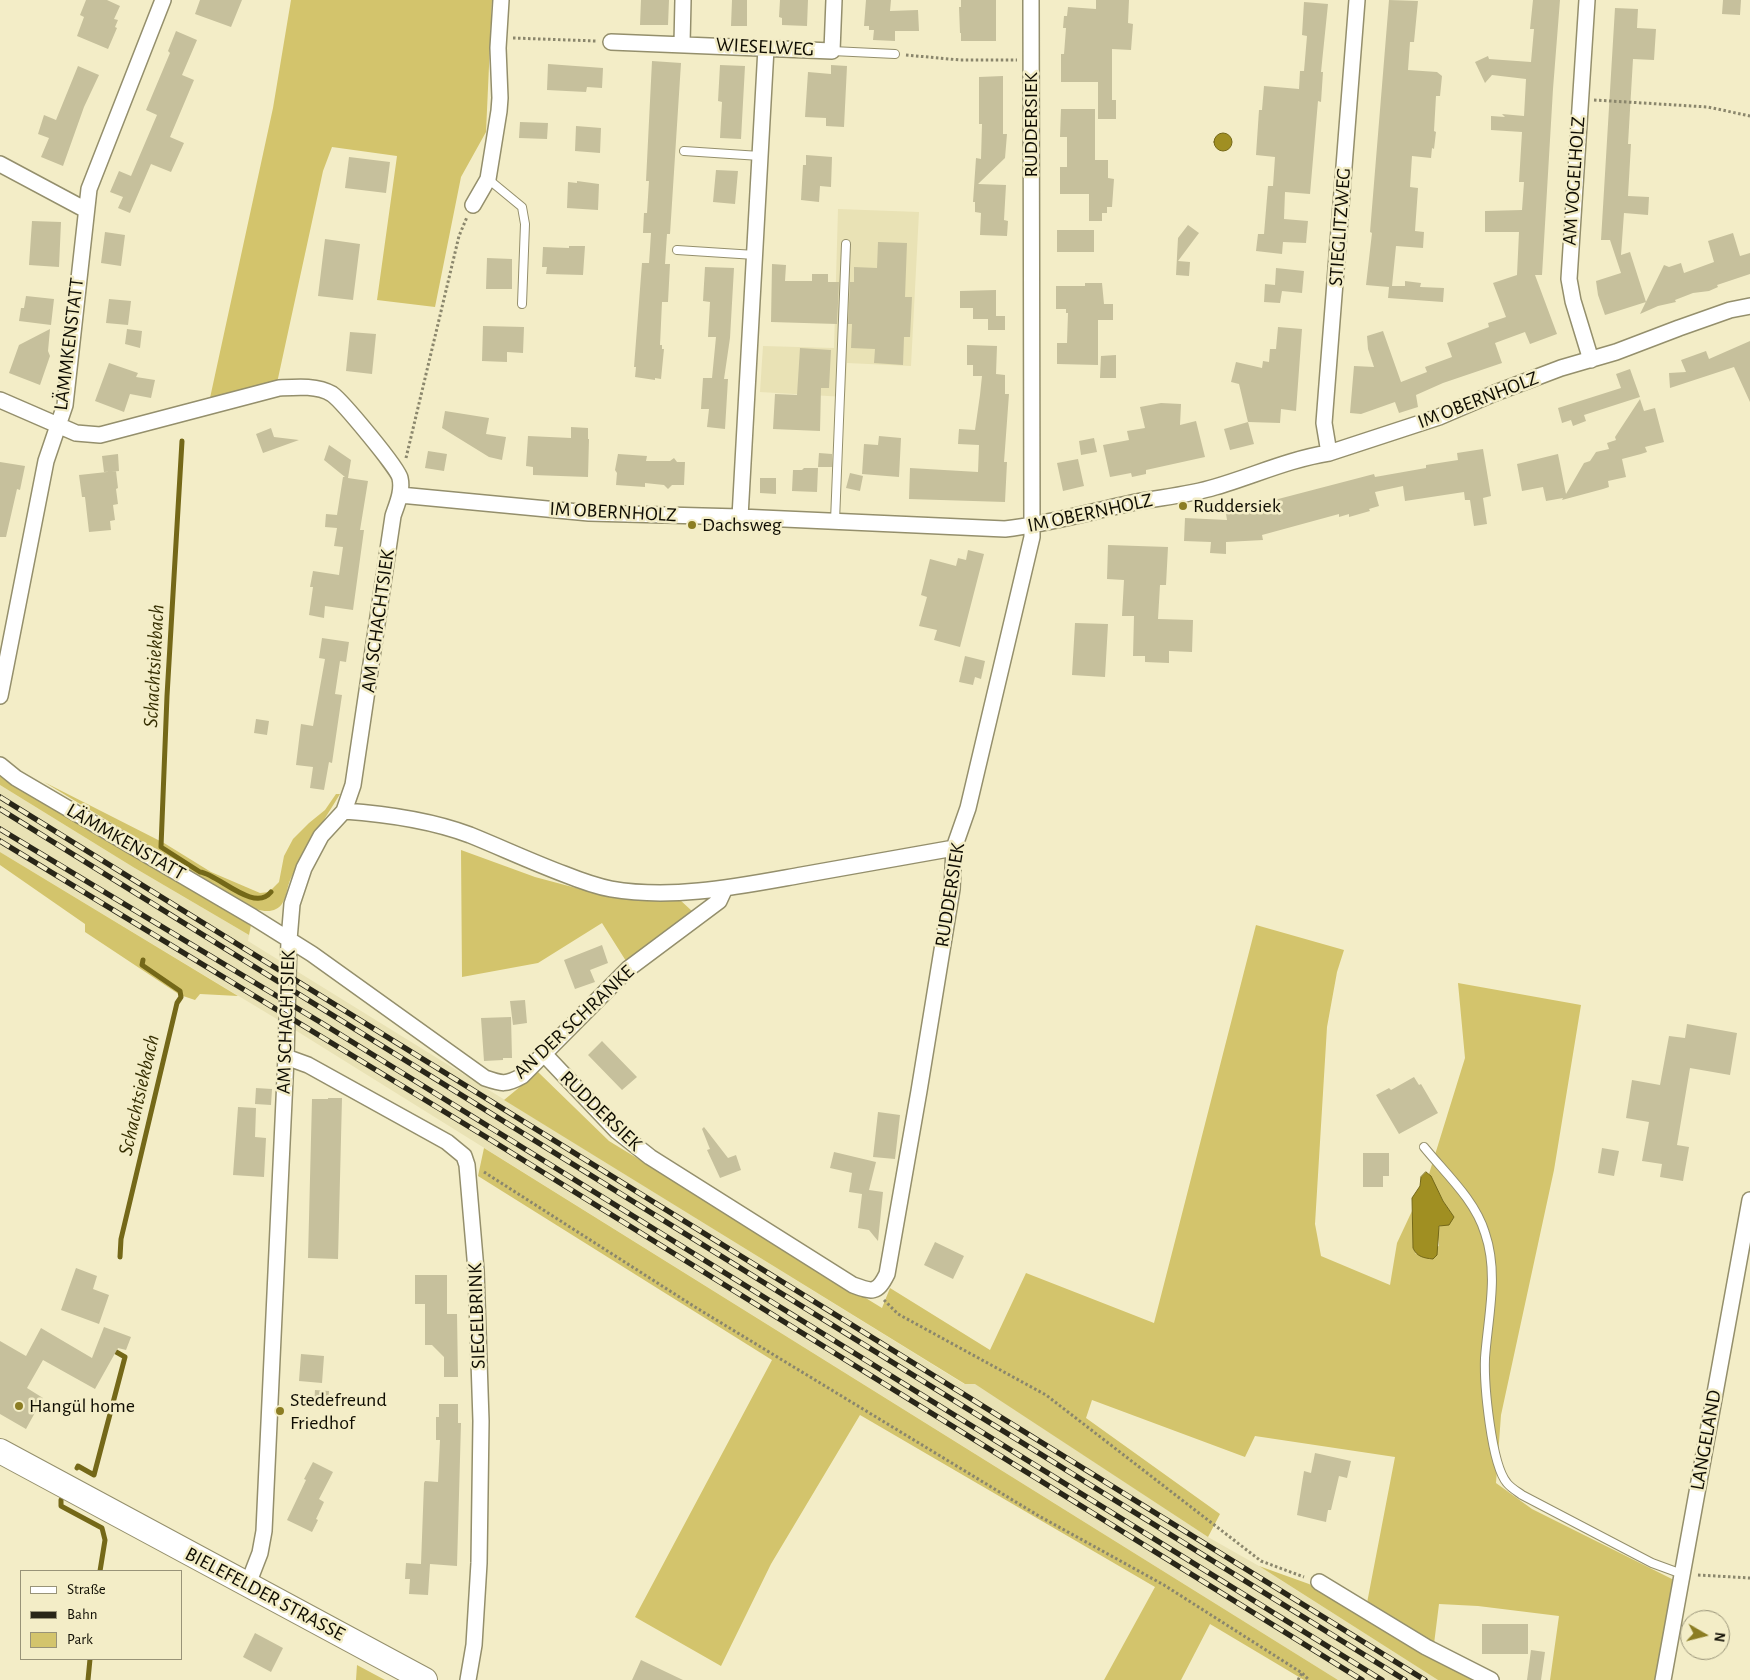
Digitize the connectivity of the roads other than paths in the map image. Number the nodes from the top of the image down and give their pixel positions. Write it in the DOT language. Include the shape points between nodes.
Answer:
graph roads {
  1 [pos="163,0"];
  2 [pos="500,0"];
  3 [pos="684,0"];
  4 [pos="834,0"];
  5 [pos="1031,0"];
  6 [pos="1357,0"];
  7 [pos="1587,0"];
  8 [pos="611,42"];
  9 [pos="682,44"];
  10 [pos="766,48"];
  11 [pos="832,50"];
  12 [pos="895,54"];
  13 [pos="684,151"];
  14 [pos="760,156"];
  15 [pos="0,164"];
  16 [pos="488,179"];
  17 [pos="473,205"];
  18 [pos="86,210"];
  19 [pos="846,244"];
  20 [pos="677,250"];
  21 [pos="755,256"];
  22 [pos="522,304"];
  23 [pos="1750,306"];
  24 [pos="1591,360"];
  25 [pos="0,400"];
  26 [pos="58,425"];
  27 [pos="1329,453"];
  28 [pos="400,494"];
  29 [pos="740,517"];
  30 [pos="835,521"];
  31 [pos="1032,526"];
  32 [pos="0,696"];
  33 [pos="0,765"];
  34 [pos="344,811"];
  35 [pos="954,848"];
  36 [pos="725,888"];
  37 [pos="289,940"];
  38 [pos="545,1055"];
  39 [pos="286,1057"];
  40 [pos="1424,1148"];
  41 [pos="1750,1200"];
  42 [pos="0,1451"];
  43 [pos="1682,1574"];
  44 [pos="1319,1582"];
  45 [pos="248,1584"];
  46 [pos="425,1680"];
  47 [pos="468,1680"];
  48 [pos="1491,1680"];
  49 [pos="1663,1680"];
  1 -- 18 [label="street, LÄMMKENSTATT" via="89,189"];
  2 -- 16 [label="street" via="500,98"];
  3 -- 9 [label="street"];
  4 -- 11 [label="street"];
  5 -- 31 [label="street, RUDDERSIEK"];
  6 -- 27 [label="street, STIEGLITZWEG" via="1324,422"];
  7 -- 24 [label="street, AM VOGELHOLZ" via="1569,279"];
  8 -- 9 [label="street, WIESELWEG"];
  9 -- 10 [label="street, WIESELWEG"];
  10 -- 11 [label="street, WIESELWEG"];
  10 -- 14 [label="street"];
  11 -- 12 [label="lane, WIESELWEG"];
  13 -- 14 [label="lane"];
  14 -- 21 [label="street"];
  15 -- 18 [label="street"];
  16 -- 17 [label="street"];
  16 -- 22 [label="lane" via="522,207 525,224"];
  18 -- 26 [label="street, LÄMMKENSTATT" via="65,405"];
  19 -- 30 [label="lane"];
  20 -- 21 [label="lane"];
  21 -- 29 [label="street"];
  23 -- 24 [label="street, IM OBERNHOLZ"];
  24 -- 27 [label="street, IM OBERNHOLZ" via="1561,368 1439,417"];
  25 -- 26 [label="street"];
  26 -- 28 [label="street, AM SCHACHTSIEK" via="76,433 100,435 280,388 319,389 344,404 400,478"];
  26 -- 32 [label="street, LÄMMKENSTATT" via="46,461"];
  27 -- 31 [label="street, IM OBERNHOLZ" via="1191,494 1148,500"];
  28 -- 29 [label="street, IM OBERNHOLZ" via="589,512"];
  28 -- 34 [label="street, AM SCHACHTSIEK" via="393,516 353,785"];
  29 -- 30 [label="street, IM OBERNHOLZ"];
  30 -- 31 [label="street, IM OBERNHOLZ" via="1005,529"];
  31 -- 35 [label="street, RUDDERSIEK" via="968,808"];
  33 -- 37 [label="street, LÄMMKENSTATT" via="16,778"];
  34 -- 36 [label="street" via="412,819 468,835 584,882 610,889 684,892"];
  34 -- 37 [label="street, AM SCHACHTSIEK" via="321,836 304,868 292,904"];
  35 -- 36 [label="street"];
  35 -- 38 [label="street, RUDDERSIEK" via="952,888 897,1219 887,1274 876,1290 853,1284 650,1157 617,1131"];
  36 -- 38 [label="street, AN DER SCHRANKE" via="719,901 628,969"];
  37 -- 38 [label="street, AN DER SCHRANKE" via="485,1078 508,1083 522,1076"];
  37 -- 39 [label="street, AM SCHACHTSIEK"];
  39 -- 45 [label="street, AM SCHACHTSIEK" via="264,1531 260,1553"];
  39 -- 47 [label="street, SIEGELBRINK" via="308,1065 448,1142 464,1156 467,1165 476,1270 481,1421 479,1563 474,1645"];
  40 -- 43 [label="lane" via="1473,1206 1485,1232 1492,1262 1486,1384 1494,1453 1508,1484 1548,1509"];
  41 -- 43 [label="street, LANGELAND"];
  42 -- 45 [label="main road, BIELEFELDER STRASSE"];
  43 -- 49 [label="street, LANGELAND"];
  44 -- 48 [label="street" via="1426,1647"];
  45 -- 46 [label="main road, BIELEFELDER STRASSE"];
}
